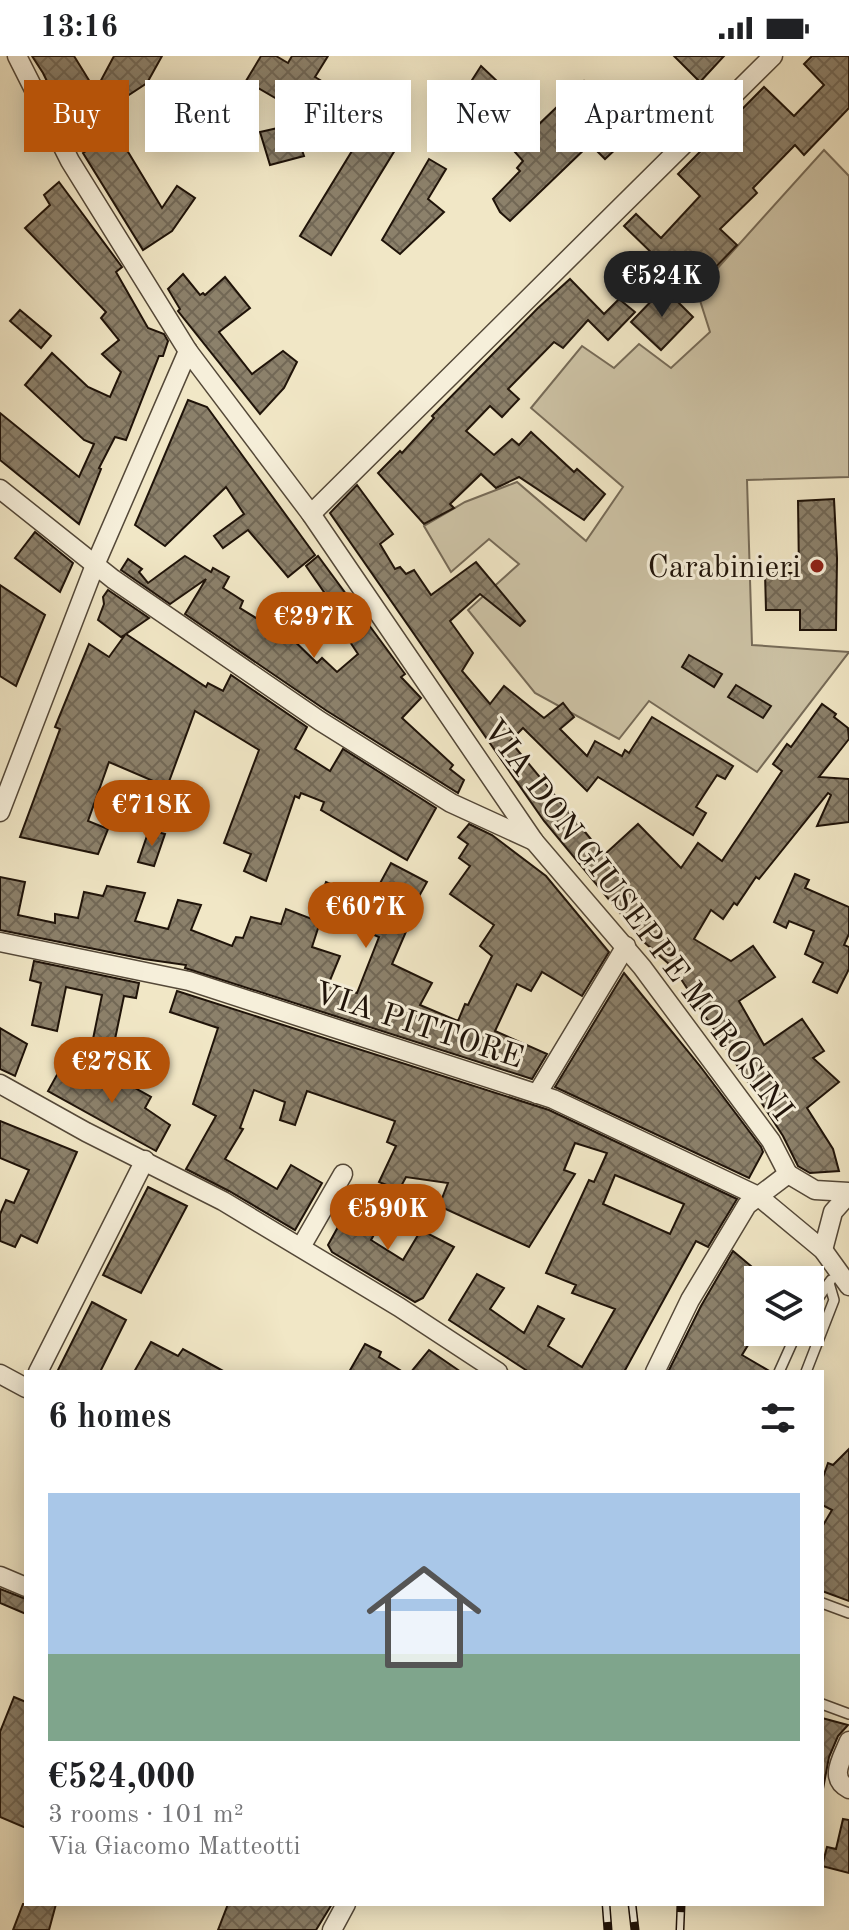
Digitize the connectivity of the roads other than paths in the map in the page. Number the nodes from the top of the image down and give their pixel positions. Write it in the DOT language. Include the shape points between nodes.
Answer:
graph roads {
  1 [pos="17,56"];
  2 [pos="770,57"];
  3 [pos="188,351"];
  4 [pos="0,489"];
  5 [pos="311,514"];
  6 [pos="95,565"];
  7 [pos="0,812"];
  8 [pos="534,841"];
  9 [pos="0,942"];
  10 [pos="626,946"];
  11 [pos="0,1084"];
  12 [pos="537,1094"];
  13 [pos="145,1160"];
  14 [pos="343,1174"];
  15 [pos="788,1174"];
  16 [pos="849,1193"];
  17 [pos="758,1196"];
  18 [pos="301,1247"];
  19 [pos="823,1250"];
  20 [pos="840,1280"];
  21 [pos="824,1296"];
  22 [pos="791,1346"];
  23 [pos="39,1370"];
  24 [pos="495,1370"];
  25 [pos="656,1370"];
  26 [pos="780,1370"];
  27 [pos="807,1370"];
  28 [pos="0,1374"];
  29 [pos="24,1387"];
  30 [pos="0,1576"];
  31 [pos="24,1586"];
  32 [pos="824,1604"];
  33 [pos="849,1613"];
  34 [pos="824,1705"];
  35 [pos="849,1714"];
  36 [pos="849,1741"];
  37 [pos="849,1789"];
  38 [pos="345,1906"];
  39 [pos="332,1930"];
  1 -- 3 [label="street, VIA DON GIUSEPPE MOROSINI" via="70,161"];
  2 -- 5 [label="street"];
  3 -- 5 [label="street, VIA DON GIUSEPPE MOROSINI"];
  3 -- 6 [label="street"];
  4 -- 6 [label="street"];
  5 -- 8 [label="street, VIA DON GIUSEPPE MOROSINI"];
  6 -- 7 [label="street"];
  6 -- 8 [label="street" via="412,779 474,815"];
  8 -- 10 [label="street, VIA DON GIUSEPPE MOROSINI"];
  9 -- 12 [label="street, VIA PITTORE" via="189,981"];
  10 -- 12 [label="street"];
  10 -- 15 [label="street, VIA DON GIUSEPPE MOROSINI" via="771,1141"];
  11 -- 13 [label="street"];
  12 -- 17 [label="street, VIA PITTORE"];
  13 -- 18 [label="street"];
  13 -- 23 [label="street"];
  14 -- 18 [label="street"];
  15 -- 16 [label="street" via="815,1190"];
  15 -- 17 [label="street"];
  16 -- 19 [label="street" via="833,1212"];
  17 -- 19 [label="street, VIA PITTORE"];
  17 -- 25 [label="street" via="728,1234"];
  18 -- 24 [label="street"];
  19 -- 20 [label="street, VIA PITTORE"];
  20 -- 21 [label="lane"];
  20 -- 27 [label="lane"];
  22 -- 26 [label="lane"];
  28 -- 29 [label="street"];
  30 -- 31 [label="street"];
  32 -- 33 [label="lane"];
  34 -- 35 [label="lane"];
  36 -- 37 [label="street" via="837,1774"];
  38 -- 39 [label="street"];
}
